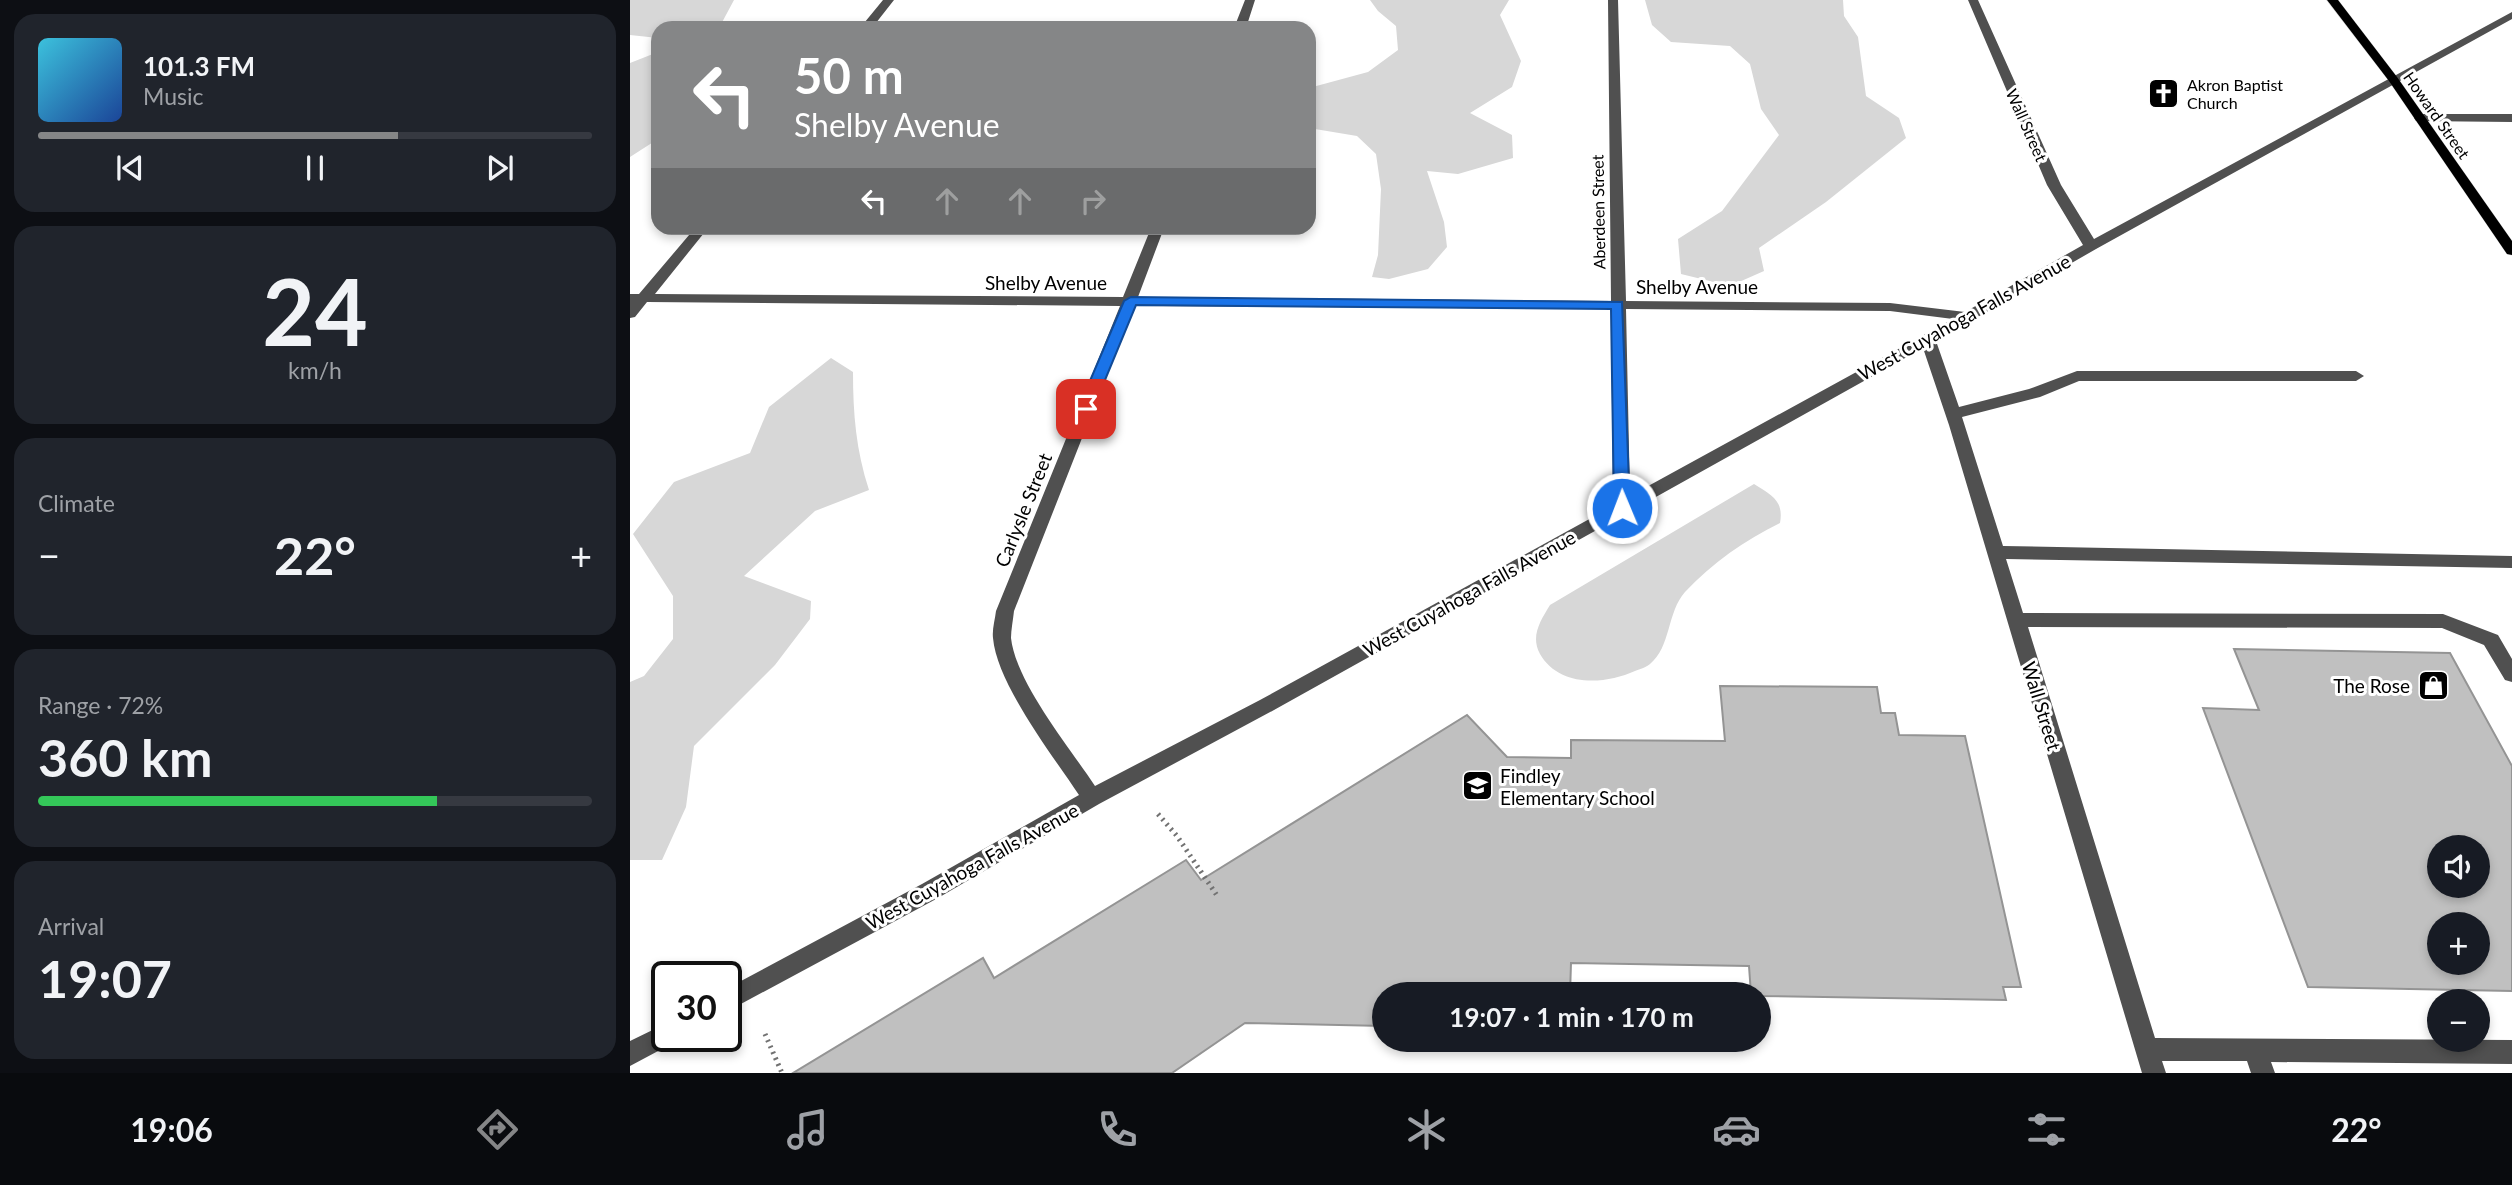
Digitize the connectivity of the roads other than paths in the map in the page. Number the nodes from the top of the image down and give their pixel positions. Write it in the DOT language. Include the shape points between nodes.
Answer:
graph roads {
  1 [pos="889,0"];
  2 [pos="1251,0"];
  3 [pos="1613,0"];
  4 [pos="1973,0"];
  5 [pos="2332,0"];
  6 [pos="2512,15"];
  7 [pos="872,21"];
  8 [pos="1243,21"];
  9 [pos="2393,79"];
  10 [pos="2420,118"];
  11 [pos="2512,118"];
  12 [pos="695,235"];
  13 [pos="1155,235"];
  14 [pos="2091,246"];
  15 [pos="2512,251"];
  16 [pos="636,298"];
  17 [pos="1131,301"];
  18 [pos="1617,305"];
  19 [pos="630,314"];
  20 [pos="1966,316"];
  21 [pos="1928,340"];
  22 [pos="2356,376"];
  23 [pos="1953,414"];
  24 [pos="1622,508"];
  25 [pos="1996,552"];
  26 [pos="2512,562"];
  27 [pos="2016,620"];
  28 [pos="2511,670"];
  29 [pos="1092,798"];
  30 [pos="742,992"];
  31 [pos="651,1043"];
  32 [pos="2147,1049"];
  33 [pos="2255,1050"];
  34 [pos="2512,1052"];
  35 [pos="630,1054"];
  36 [pos="2154,1073"];
  37 [pos="2263,1073"];
  1 -- 7 [label="street"];
  2 -- 8 [label="street"];
  3 -- 18 [label="street, Aberdeen Street"];
  4 -- 14 [label="street, Wall Street" via="2054,185"];
  5 -- 9 [label="main road, Howard Street"];
  6 -- 9 [label="street, West Cuyahoga Falls Avenue"];
  9 -- 10 [label="main road, Howard Street"];
  9 -- 14 [label="street, West Cuyahoga Falls Avenue"];
  10 -- 11 [label="street"];
  10 -- 15 [label="main road, Howard Street"];
  12 -- 16 [label="street"];
  13 -- 17 [label="street, Carlysle Street"];
  14 -- 20 [label="street, West Cuyahoga Falls Avenue"];
  16 -- 17 [label="street, Shelby Avenue"];
  16 -- 19 [label="street"];
  17 -- 18 [label="street, Shelby Avenue"];
  17 -- 29 [label="street, Carlysle Street" via="1006,611 1002,637 1026,694"];
  18 -- 20 [label="street, Shelby Avenue" via="1890,307"];
  18 -- 24 [label="street, Aberdeen Street"];
  20 -- 21 [label="street, West Cuyahoga Falls Avenue"];
  21 -- 23 [label="street, Wall Street"];
  21 -- 24 [label="street, West Cuyahoga Falls Avenue"];
  22 -- 23 [label="street" via="2077,376 2034,393"];
  23 -- 25 [label="street, Wall Street"];
  24 -- 29 [label="street, West Cuyahoga Falls Avenue"];
  25 -- 26 [label="street"];
  25 -- 27 [label="street, Wall Street"];
  27 -- 28 [label="street" via="2443,621 2491,640"];
  27 -- 32 [label="street, Wall Street"];
  29 -- 30 [label="street, West Cuyahoga Falls Avenue"];
  31 -- 35 [label="street"];
  32 -- 33 [label="street"];
  32 -- 36 [label="street, Wall Street"];
  33 -- 34 [label="street"];
  33 -- 37 [label="street"];
}
